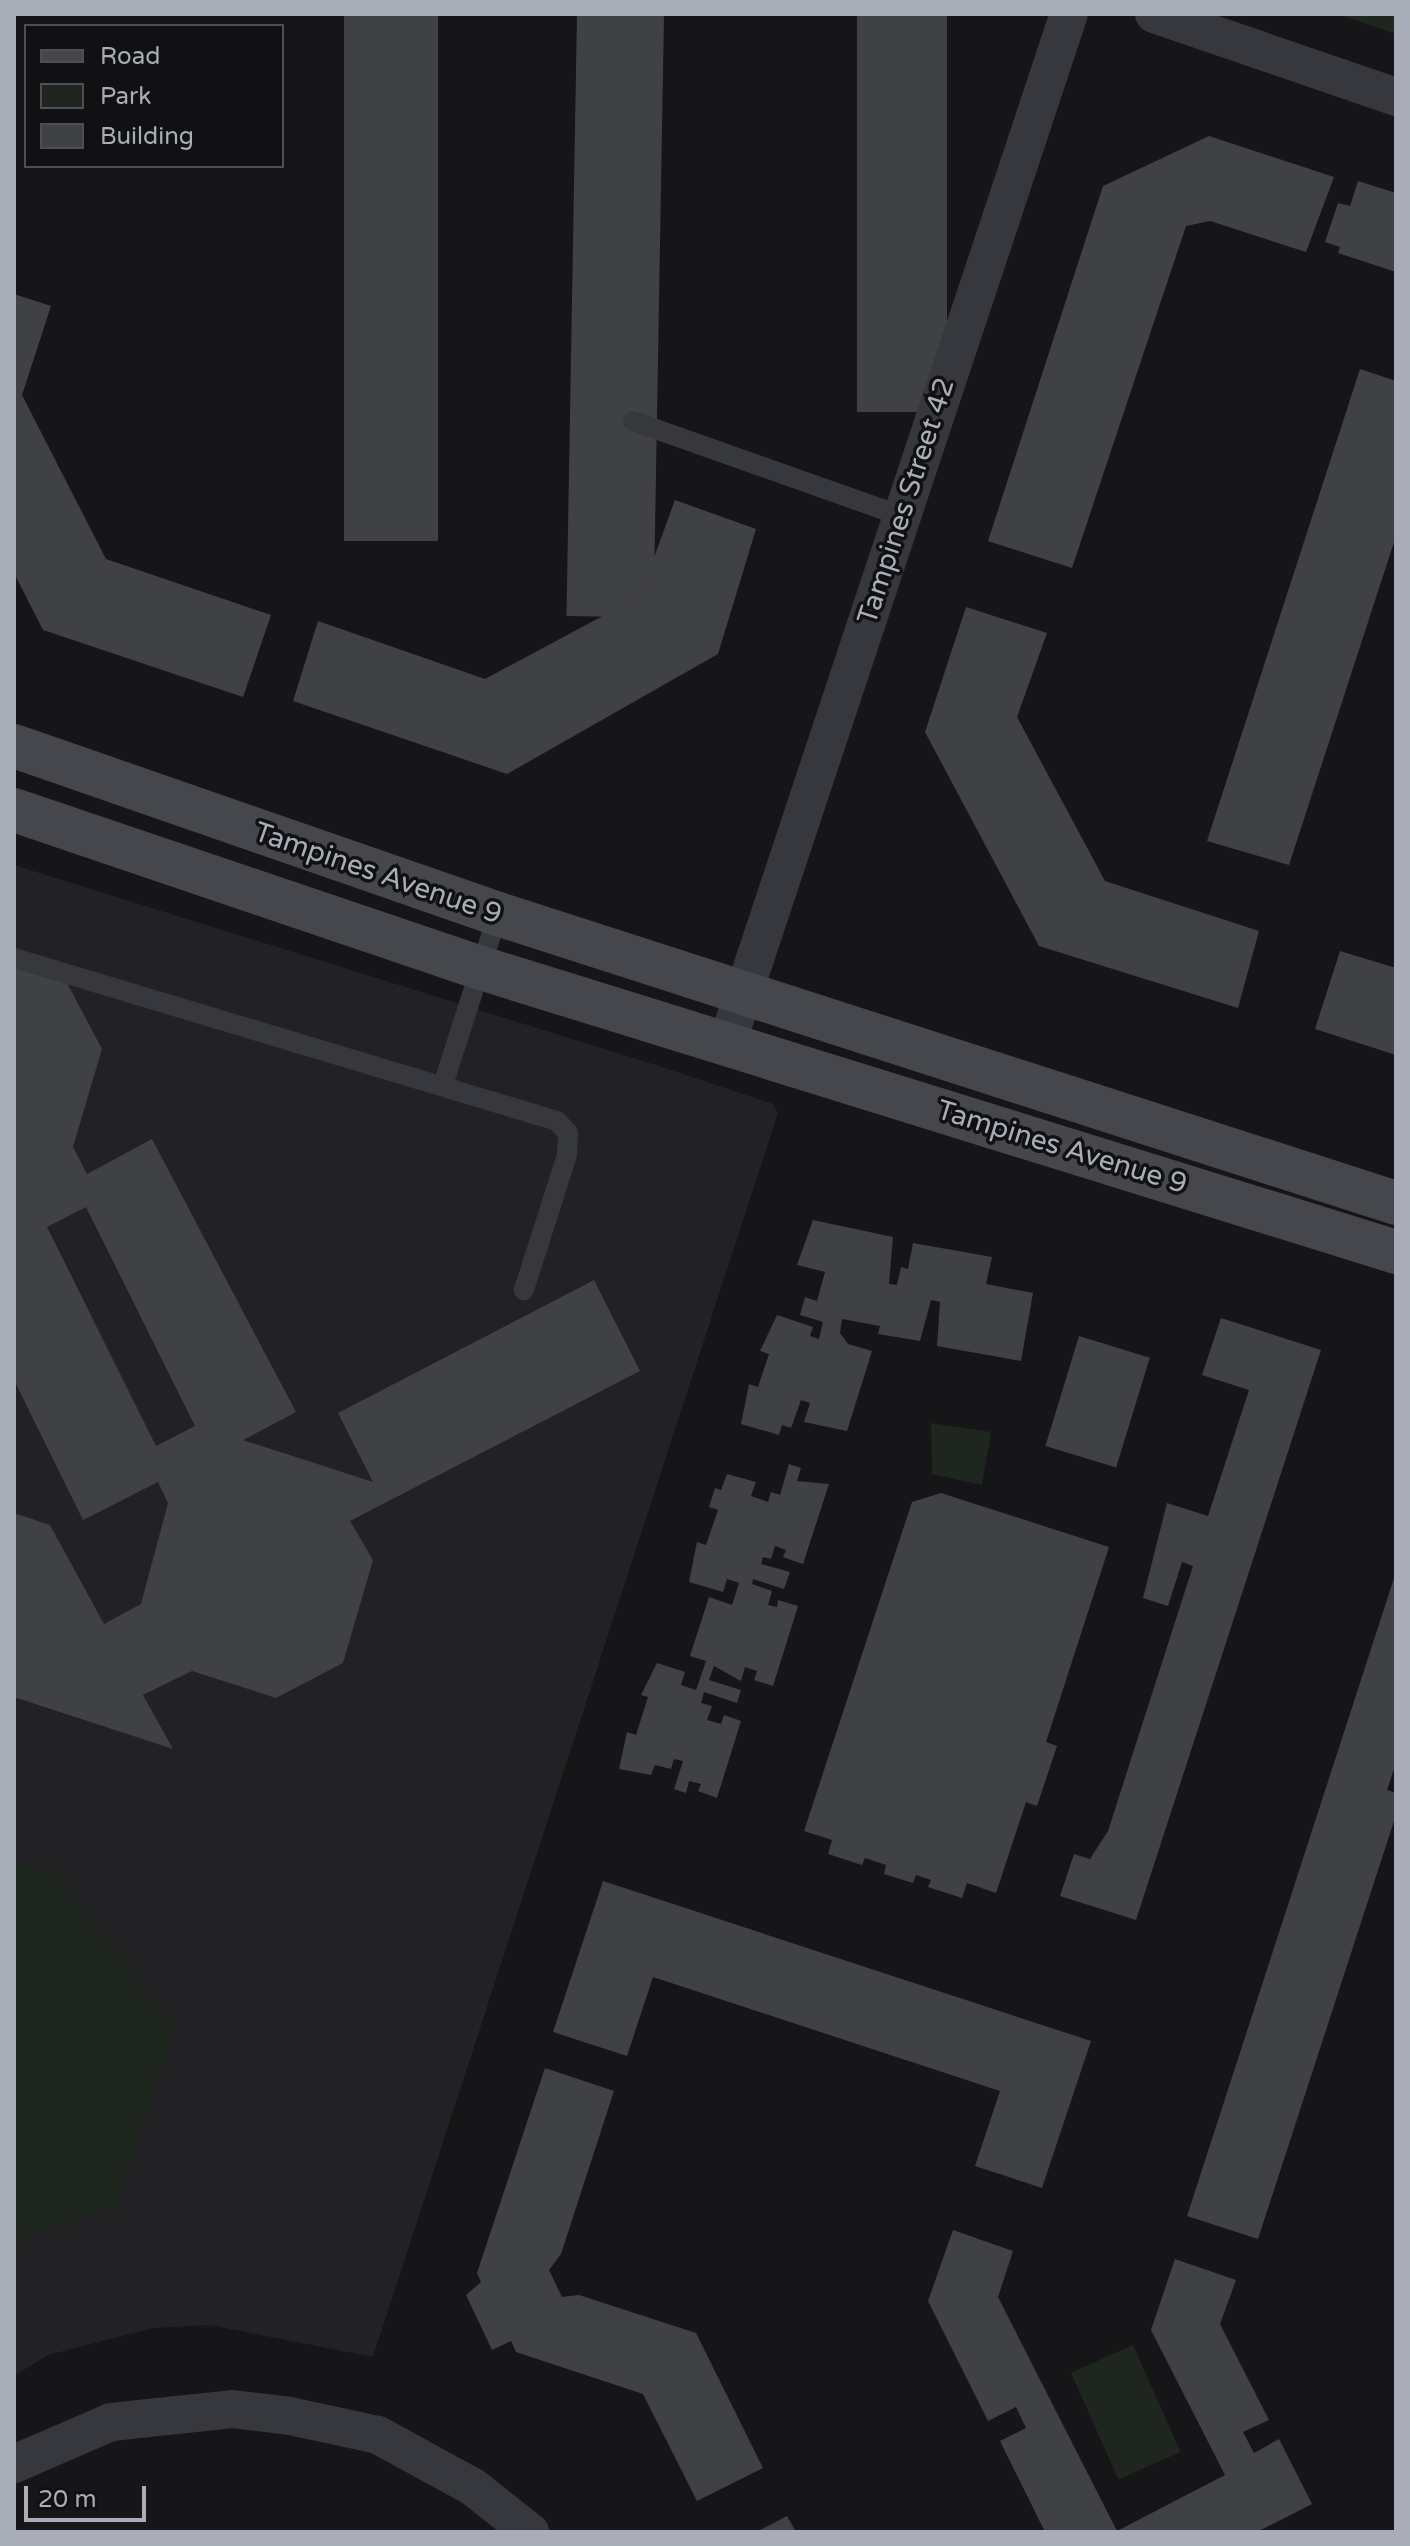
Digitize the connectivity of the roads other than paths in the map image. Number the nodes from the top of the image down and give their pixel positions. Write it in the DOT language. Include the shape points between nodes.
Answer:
graph roads {
  1 [pos="1069,14"];
  2 [pos="1154,14"];
  3 [pos="1396,97"];
  4 [pos="633,421"];
  5 [pos="901,516"];
  6 [pos="14,746"];
  7 [pos="14,810"];
  8 [pos="498,914"];
  9 [pos="14,958"];
  10 [pos="481,968"];
  11 [pos="745,990"];
  12 [pos="727,1043"];
  13 [pos="443,1085"];
  14 [pos="1396,1203"];
  15 [pos="1396,1252"];
  16 [pos="524,1290"];
  17 [pos="14,2464"];
  18 [pos="530,2532"];
  1 -- 5 [label="street, Tampines Street 42"];
  2 -- 3 [label="street"];
  4 -- 5 [label="lane"];
  5 -- 11 [label="street, Tampines Street 42"];
  6 -- 8 [label="main road, Tampines Avenue 9"];
  7 -- 10 [label="main road, Tampines Avenue 9"];
  8 -- 10 [label="lane"];
  8 -- 11 [label="main road, Tampines Avenue 9"];
  9 -- 13 [label="lane"];
  10 -- 12 [label="main road, Tampines Avenue 9"];
  10 -- 13 [label="lane"];
  11 -- 12 [label="street"];
  11 -- 14 [label="main road, Tampines Avenue 9"];
  12 -- 15 [label="main road, Tampines Avenue 9"];
  13 -- 16 [label="lane" via="557,1121 568,1133 567,1155"];
  17 -- 18 [label="street" via="111,2422 217,2410 290,2416 378,2435 473,2487"];
}
